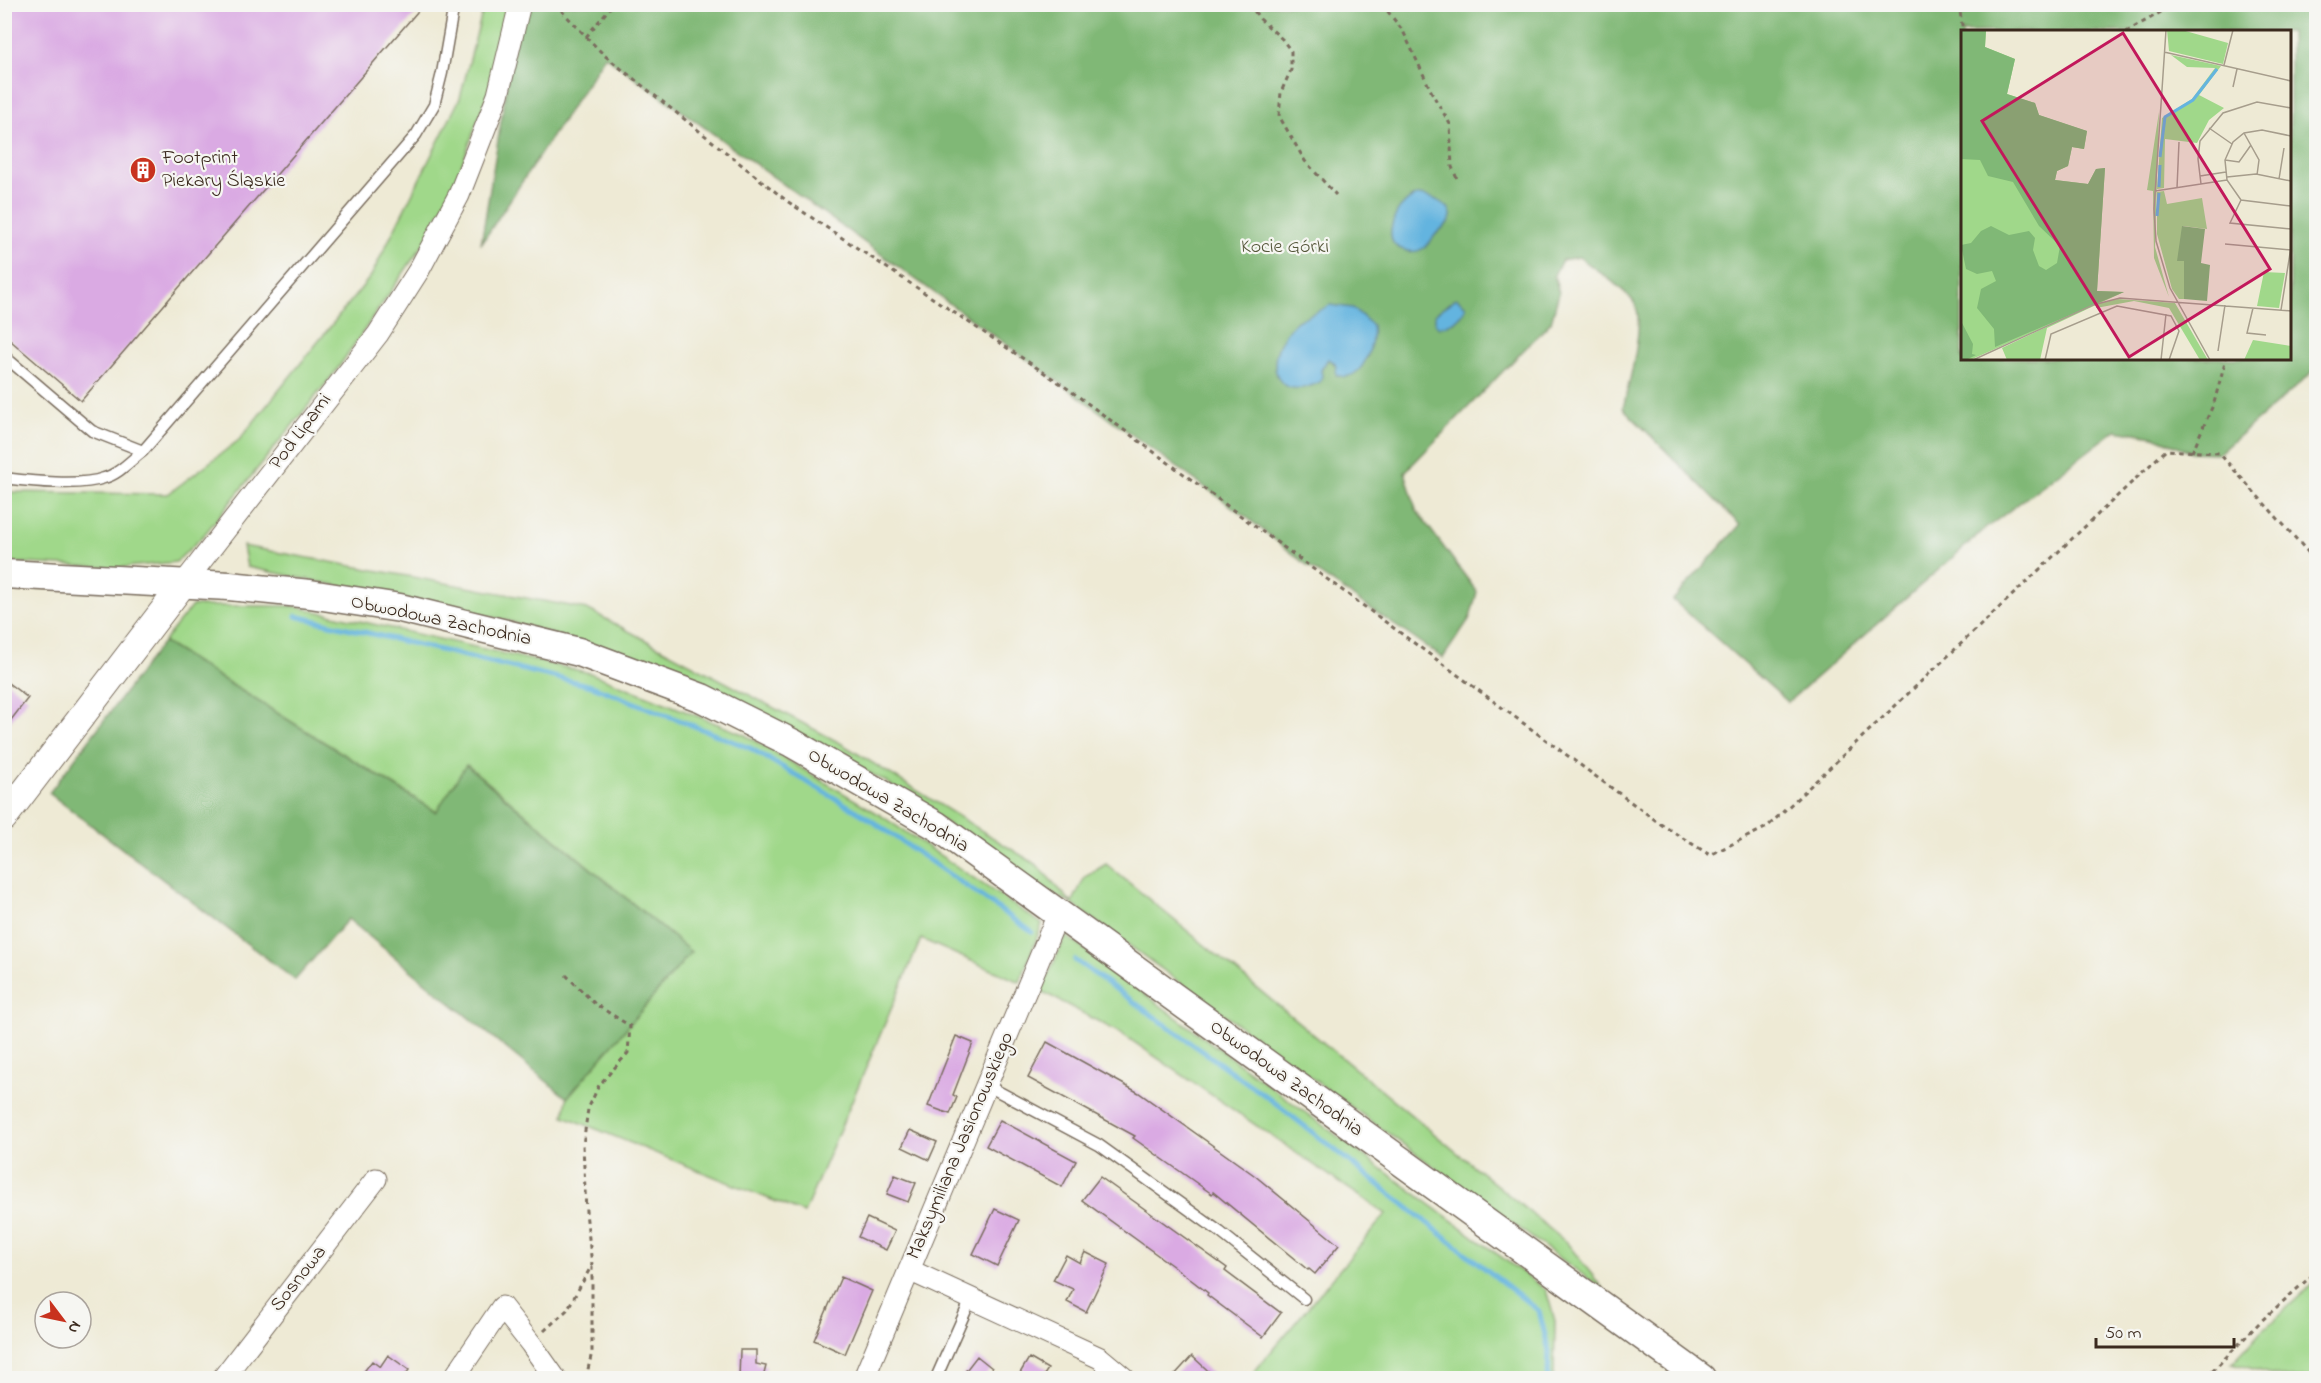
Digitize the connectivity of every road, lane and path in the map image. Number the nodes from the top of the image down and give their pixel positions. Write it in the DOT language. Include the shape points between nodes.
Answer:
graph roads {
  1 [pos="454,4"];
  2 [pos="520,4"];
  3 [pos="555,4"];
  4 [pos="613,4"];
  5 [pos="1249,4"];
  6 [pos="1382,4"];
  7 [pos="1959,4"];
  8 [pos="2175,4"];
  9 [pos="1963,30"];
  10 [pos="2130,30"];
  11 [pos="586,36"];
  12 [pos="1458,181"];
  13 [pos="1336,195"];
  14 [pos="4,356"];
  15 [pos="2225,360"];
  16 [pos="143,450"];
  17 [pos="2192,452"];
  18 [pos="4,478"];
  19 [pos="2316,561"];
  20 [pos="4,574"];
  21 [pos="184,583"];
  22 [pos="4,818"];
  23 [pos="1058,914"];
  24 [pos="566,975"];
  25 [pos="986,1085"];
  26 [pos="376,1179"];
  27 [pos="592,1265"];
  28 [pos="909,1270"];
  29 [pos="2316,1272"];
  30 [pos="971,1299"];
  31 [pos="1304,1299"];
  32 [pos="531,1344"];
  33 [pos="223,1378"];
  34 [pos="454,1378"];
  35 [pos="555,1378"];
  36 [pos="586,1378"];
  37 [pos="864,1378"];
  38 [pos="936,1378"];
  39 [pos="1124,1378"];
  40 [pos="1701,1378"];
  41 [pos="2206,1378"];
  1 -- 16 [label="lane" via="434,105 416,135"];
  2 -- 21 [label="street, Pod Lipami" via="498,95 459,195 419,270 378,334"];
  3 -- 11 [label="path"];
  4 -- 11 [label="path"];
  5 -- 13 [label="path" via="1291,51 1291,70 1281,92 1279,116 1305,161"];
  6 -- 12 [label="path" via="1403,31 1450,124 1452,167"];
  7 -- 9 [label="path"];
  8 -- 10 [label="path"];
  11 -- 17 [label="path" via="604,56 787,201 1064,386 1662,825 1710,855 1767,827 2166,450"];
  14 -- 16 [label="lane" via="92,431"];
  15 -- 17 [label="path" via="2214,403"];
  16 -- 18 [label="lane" via="104,478 79,482"];
  17 -- 19 [label="path" via="2219,453"];
  20 -- 21 [label="main road, Obwodowa Zachodnia"];
  21 -- 22 [label="street, Pod Lipami"];
  21 -- 23 [label="main road, Obwodowa Zachodnia" via="310,594 400,608 579,652 702,698 792,743 937,826"];
  23 -- 25 [label="street, Maksymiliana Jasionowskiego"];
  23 -- 40 [label="main road, Obwodowa Zachodnia"];
  24 -- 27 [label="path" via="595,1004 630,1026 627,1053 599,1085 588,1108 583,1145"];
  25 -- 28 [label="street, Maksymiliana Jasionowskiego"];
  25 -- 31 [label="lane" via="1099,1144"];
  26 -- 33 [label="street, Sosnowa"];
  27 -- 32 [label="path" via="567,1310"];
  27 -- 36 [label="path" via="592,1352"];
  28 -- 30 [label="street"];
  28 -- 37 [label="street, Maksymiliana Jasionowskiego"];
  29 -- 41 [label="path"];
  30 -- 38 [label="lane"];
  30 -- 39 [label="street" via="1100,1358"];
  32 -- 34 [label="street" via="502,1307"];
  32 -- 35 [label="street"];
}
